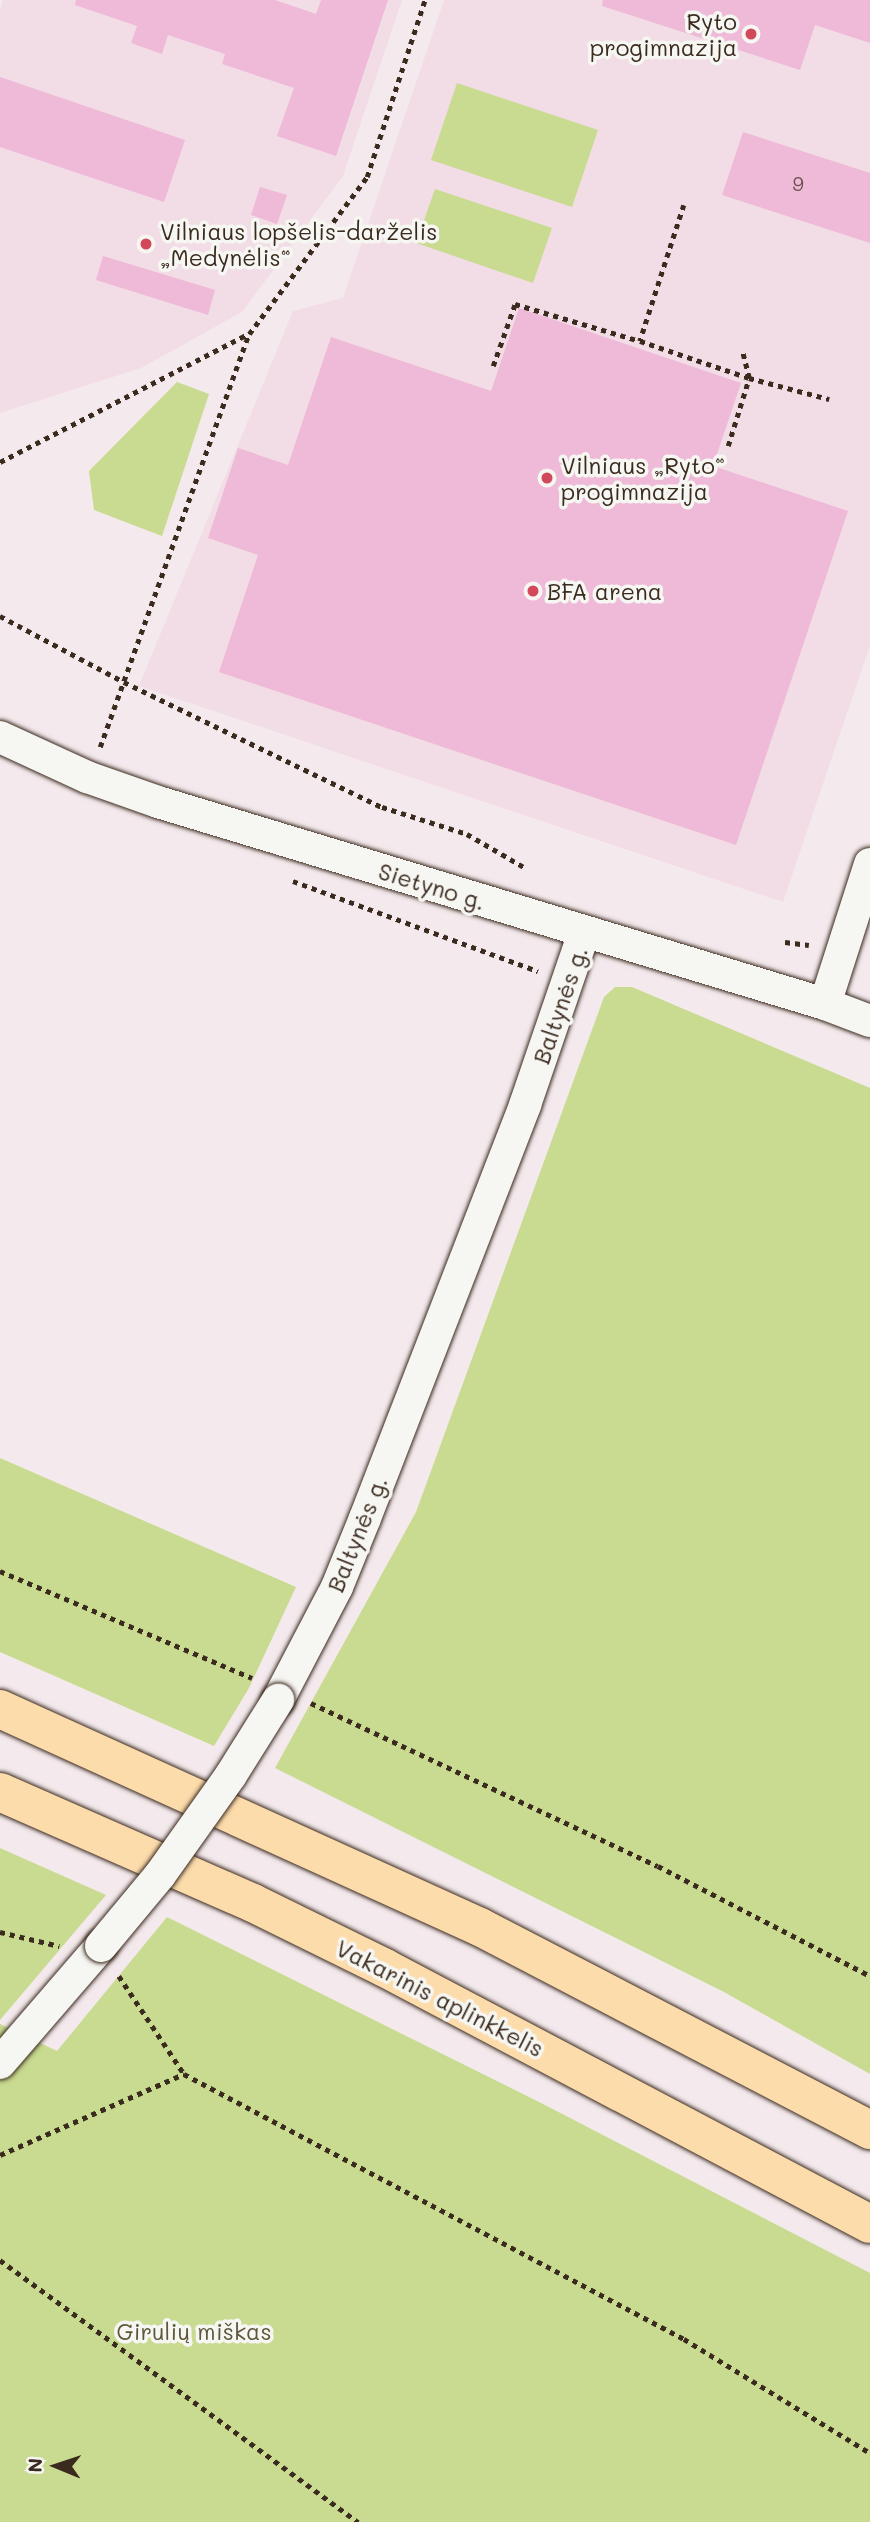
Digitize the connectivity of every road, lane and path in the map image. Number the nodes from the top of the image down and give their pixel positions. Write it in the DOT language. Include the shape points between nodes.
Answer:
graph roads {
  1 [pos="425,0"];
  2 [pos="684,205"];
  3 [pos="248,334"];
  4 [pos="640,341"];
  5 [pos="742,350"];
  6 [pos="493,366"];
  7 [pos="749,378"];
  8 [pos="828,399"];
  9 [pos="728,446"];
  10 [pos="0,462"];
  11 [pos="0,616"];
  12 [pos="124,682"];
  13 [pos="0,737"];
  14 [pos="87,777"];
  15 [pos="870,864"];
  16 [pos="524,867"];
  17 [pos="584,933"];
  18 [pos="497,956"];
  19 [pos="568,982"];
  20 [pos="825,1004"];
  21 [pos="870,1021"];
  22 [pos="0,1571"];
  23 [pos="281,1695"];
  24 [pos="0,1709"];
  25 [pos="0,1792"];
  26 [pos="0,1932"];
  27 [pos="97,1951"];
  28 [pos="870,1976"];
  29 [pos="0,2063"];
  30 [pos="184,2074"];
  31 [pos="870,2130"];
  32 [pos="0,2155"];
  33 [pos="870,2224"];
  34 [pos="0,2260"];
  35 [pos="870,2453"];
  36 [pos="358,2522"];
  1 -- 3 [label="path" via="367,177"];
  2 -- 4 [label="path"];
  3 -- 10 [label="path"];
  3 -- 12 [label="path"];
  4 -- 6 [label="path" via="515,304"];
  4 -- 7 [label="path"];
  5 -- 7 [label="path"];
  7 -- 8 [label="path"];
  7 -- 9 [label="path"];
  11 -- 12 [label="path"];
  12 -- 14 [label="path"];
  12 -- 16 [label="path" via="382,807 467,834"];
  13 -- 14 [label="street, Sietyno g."];
  14 -- 17 [label="street, Sietyno g."];
  15 -- 20 [label="street"];
  17 -- 19 [label="street, Baltynės g."];
  17 -- 20 [label="street, Sietyno g."];
  18 -- 19 [label="path"];
  19 -- 23 [label="street, Baltynės g." via="365,1518 331,1598"];
  20 -- 21 [label="street, Sietyno g."];
  22 -- 23 [label="path"];
  23 -- 27 [label="street, Baltynės g., bridge" via="160,1875"];
  23 -- 28 [label="path" via="658,1866"];
  24 -- 31 [label="highway" via="480,1927"];
  25 -- 33 [label="highway, Vakarinis aplinkkelis" via="253,1903 385,1968"];
  26 -- 27 [label="path"];
  27 -- 29 [label="street, Baltynės g."];
  27 -- 30 [label="path" via="120,1977"];
  30 -- 32 [label="path"];
  30 -- 35 [label="path" via="684,2339"];
  34 -- 36 [label="path"];
}
